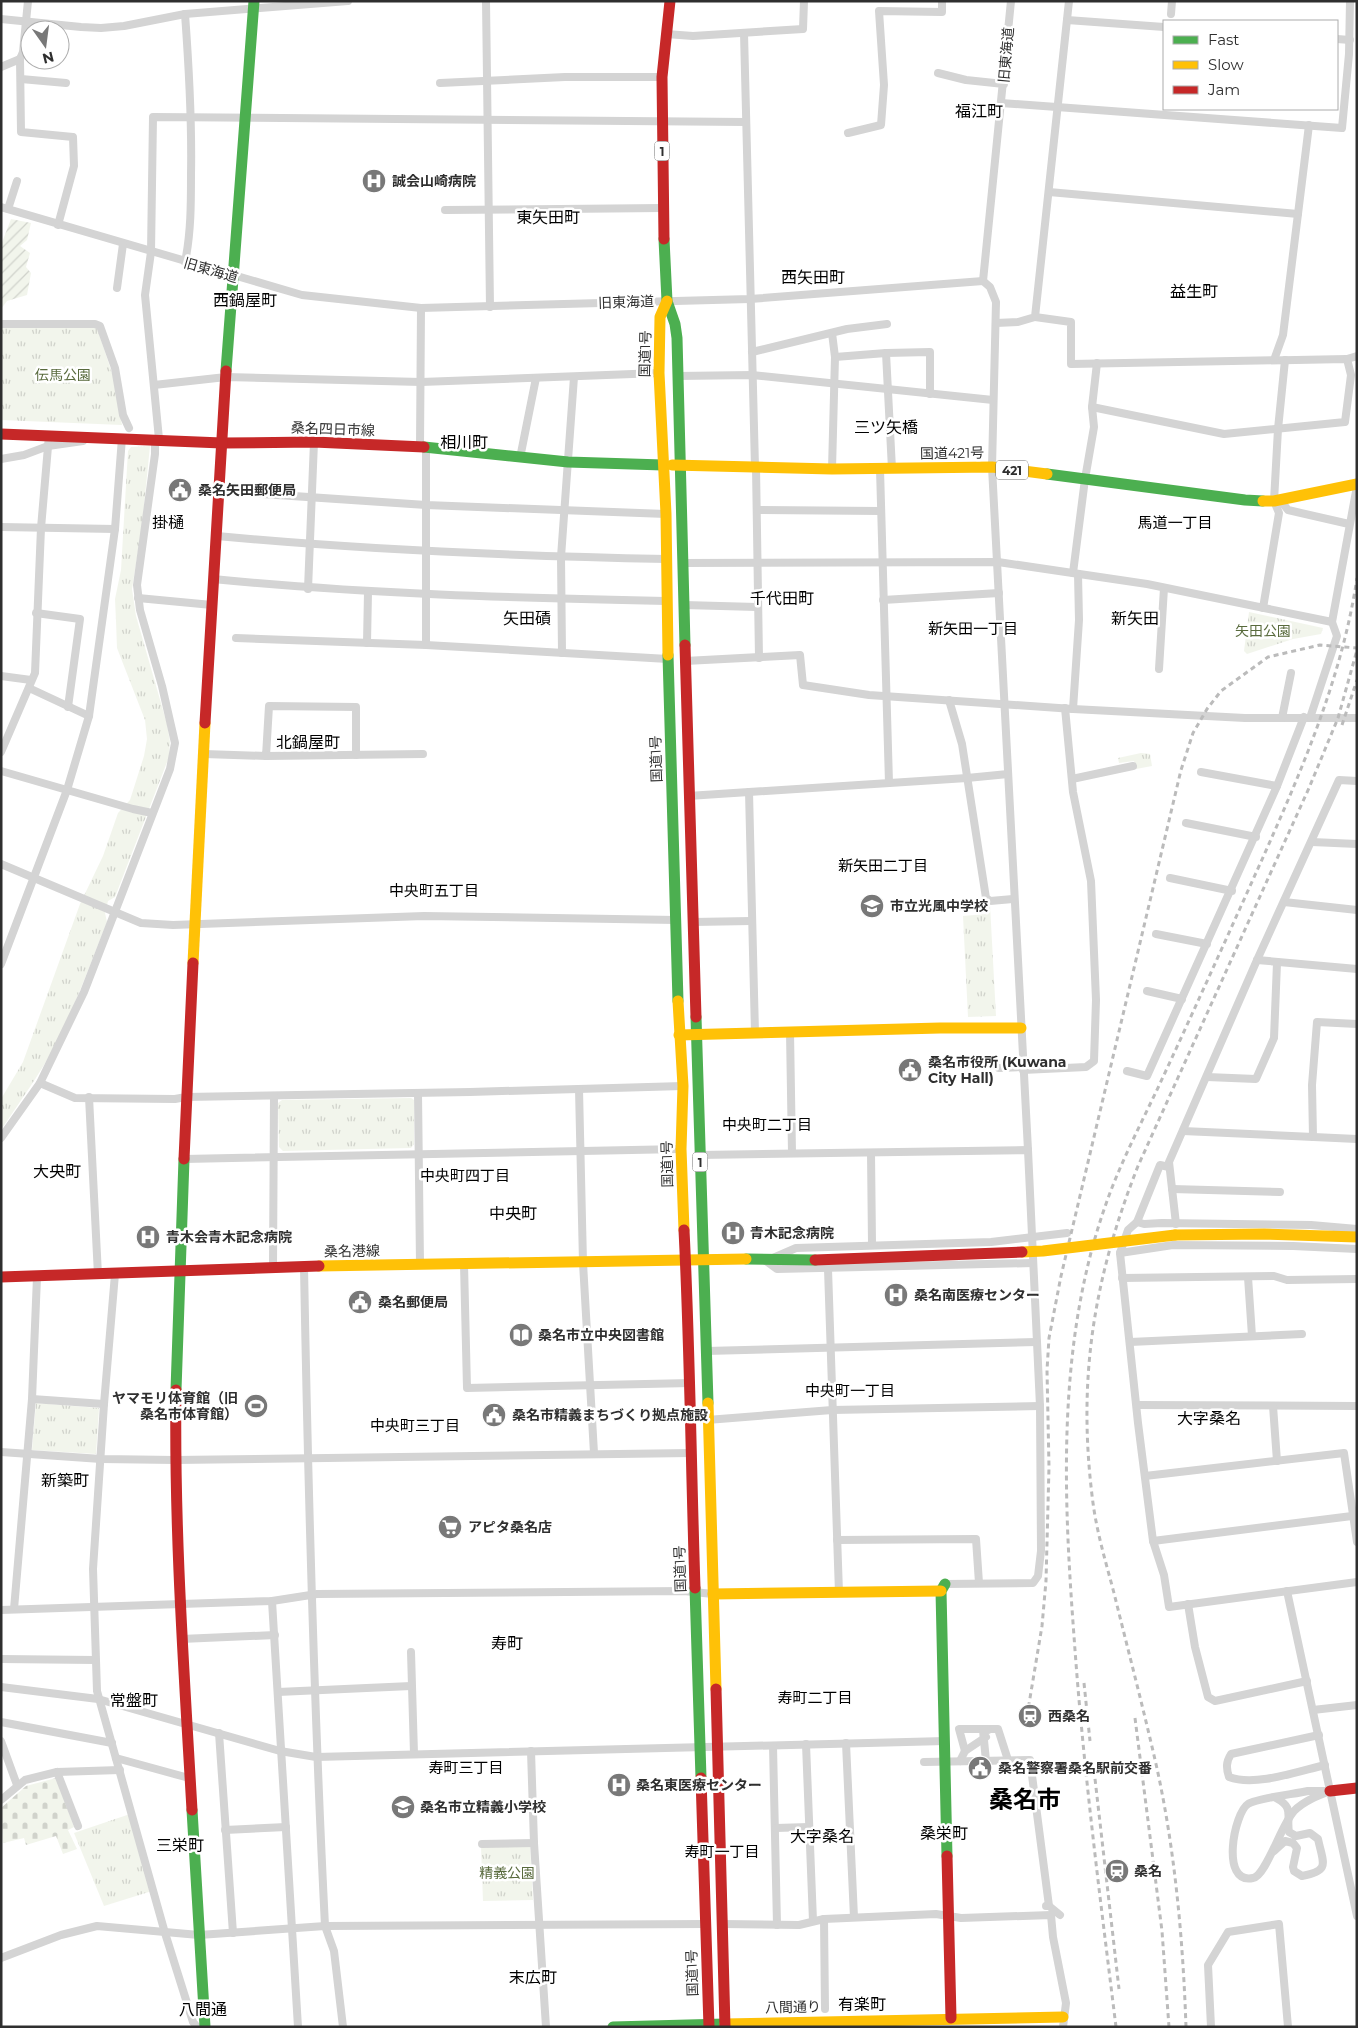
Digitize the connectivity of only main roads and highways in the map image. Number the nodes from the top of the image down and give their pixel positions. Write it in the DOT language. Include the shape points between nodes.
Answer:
graph roads {
  1 [pos="670,1"];
  2 [pos="254,5"];
  3 [pos="667,301"];
  4 [pos="1,434"];
  5 [pos="222,443"];
  6 [pos="663,465"];
  7 [pos="680,465"];
  8 [pos="1357,485"];
  9 [pos="1021,1028"];
  10 [pos="680,1035"];
  11 [pos="696,1035"];
  12 [pos="1357,1237"];
  13 [pos="686,1259"];
  14 [pos="704,1260"];
  15 [pos="179,1272"];
  16 [pos="1,1277"];
  17 [pos="712,1594"];
  18 [pos="1357,1788"];
  19 [pos="1330,1791"];
  20 [pos="951,2018"];
  21 [pos="1063,2022"];
  22 [pos="725,2025"];
  23 [pos="709,2026"];
  24 [pos="205,2027"];
  25 [pos="613,2027"];
  1 -- 3 [label="main road, 国道1号 / 1" via="661,120"];
  2 -- 5 [label="main road"];
  3 -- 6 [label="main road, 国道1号 / 1" via="660,317"];
  3 -- 7 [label="main road, 国道1号 / 1" via="677,338"];
  4 -- 5 [label="main road, 桑名四日市線" via="49,441 122,438"];
  5 -- 6 [label="main road, 桑名四日市線" via="314,442 423,447 568,462"];
  5 -- 15 [label="main road"];
  6 -- 7 [label="main road, 国道421号 / 421"];
  6 -- 10 [label="main road, 国道1号 / 1"];
  7 -- 8 [label="main road, 国道421号 / 421" via="832,469 992,467 1245,500 1277,501"];
  7 -- 11 [label="main road, 国道1号 / 1"];
  9 -- 11 [label="main road"];
  10 -- 11 [label="main road"];
  10 -- 13 [label="main road, 国道1号 / 1"];
  11 -- 14 [label="main road, 国道1号 / 1"];
  12 -- 14 [label="main road, 桑名港線, bridge" via="1175,1229 1043,1251 815,1260"];
  13 -- 14 [label="main road, 桑名港線"];
  13 -- 15 [label="main road, 桑名港線" via="273,1267"];
  13 -- 23 [label="main road, 国道1号 / 1"];
  14 -- 17 [label="main road, 国道1号 / 1"];
  15 -- 16 [label="main road, 桑名港線"];
  15 -- 24 [label="main road" via="175,1460 181,1639"];
  17 -- 20 [label="main road" via="943,1588"];
  17 -- 22 [label="main road, 国道1号 / 1"];
  18 -- 19 [label="main road"];
  20 -- 21 [label="main road, 八間通り"];
  20 -- 22 [label="main road, 八間通り"];
  22 -- 23 [label="main road, 八間通り"];
  23 -- 25 [label="main road, 八間通り"];
}
